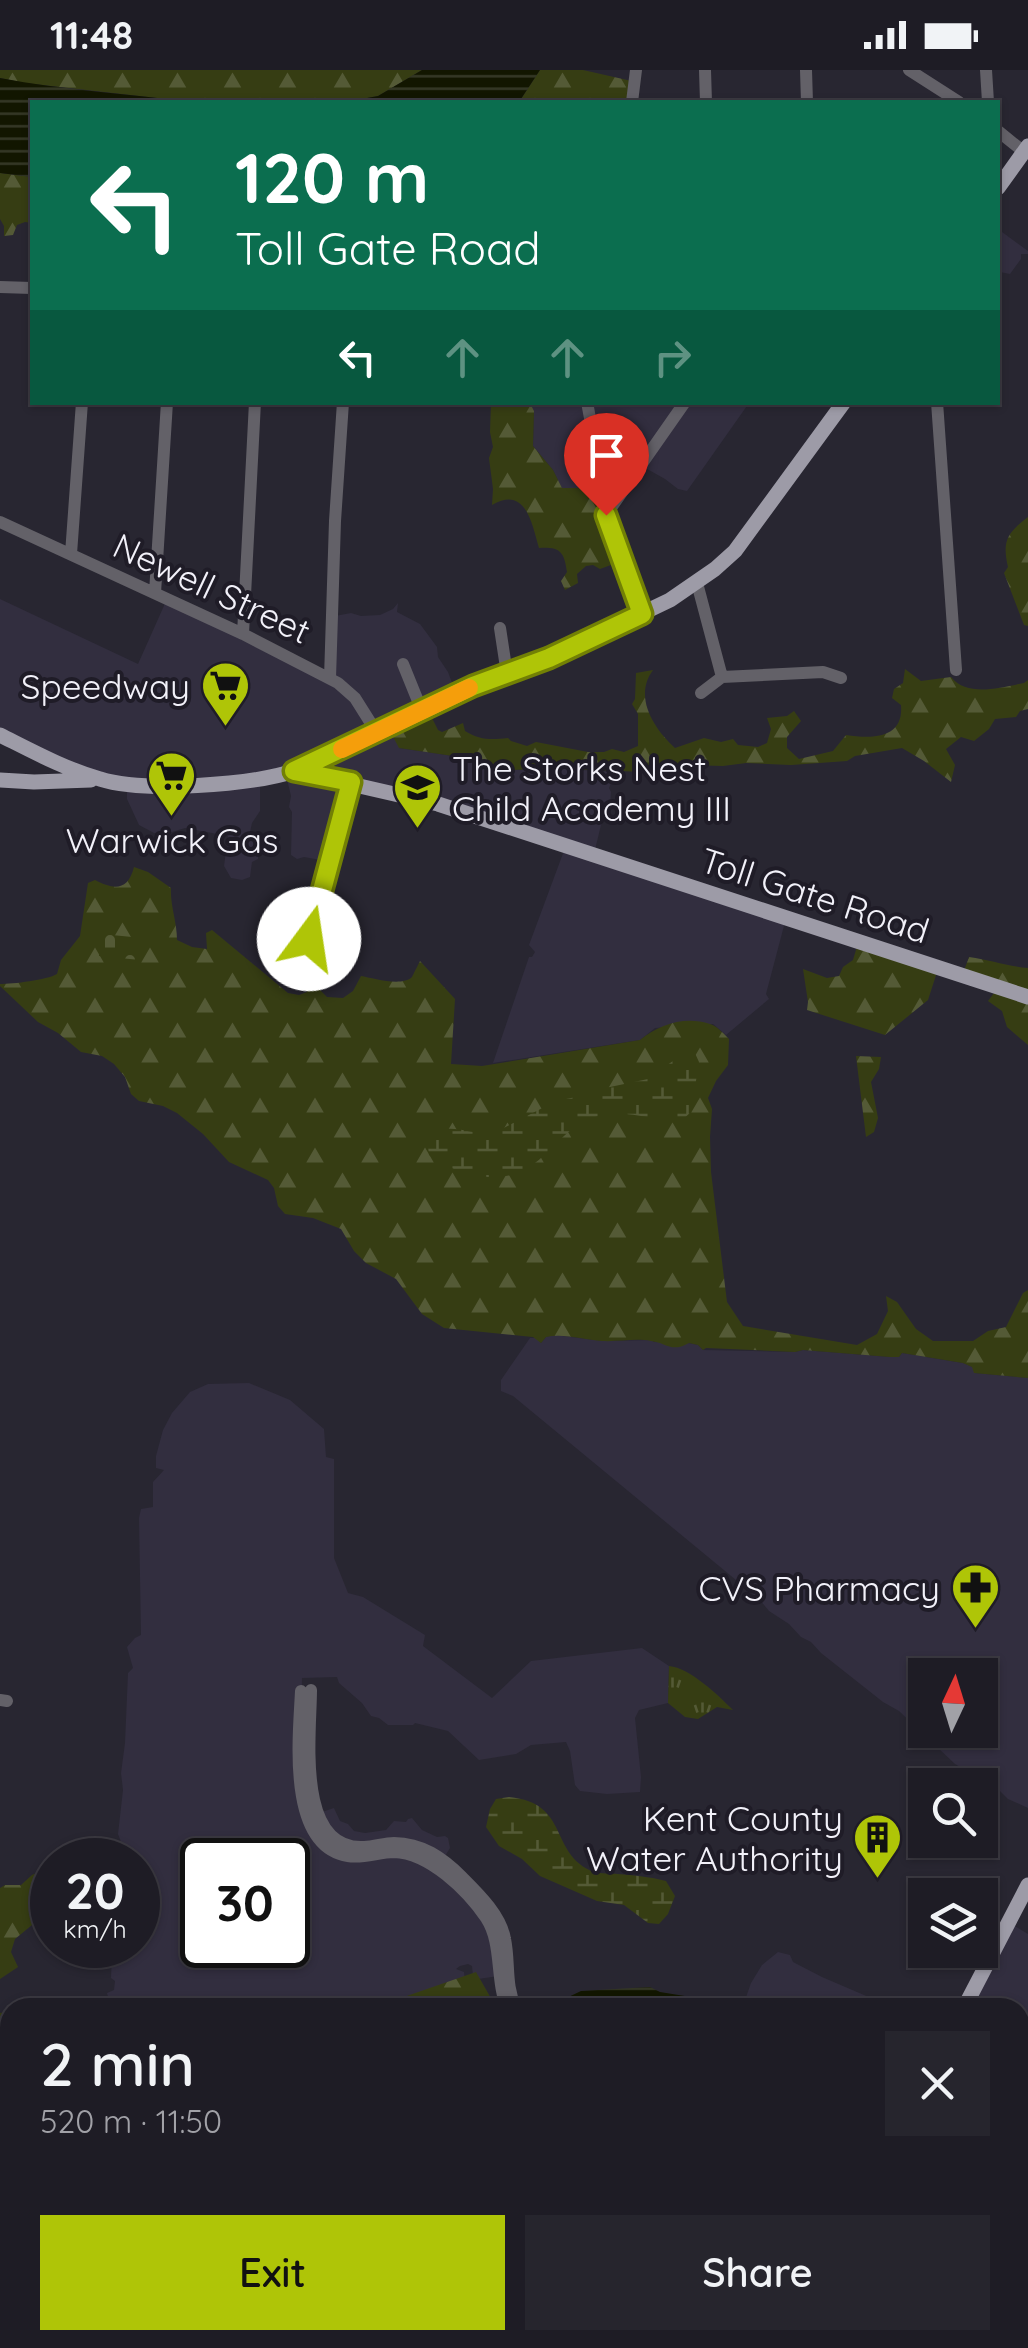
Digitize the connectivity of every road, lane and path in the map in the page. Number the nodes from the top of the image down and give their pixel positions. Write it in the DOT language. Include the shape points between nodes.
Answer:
graph roads {
  1 [pos="636,70"];
  2 [pos="705,70"];
  3 [pos="806,70"];
  4 [pos="909,70"];
  5 [pos="986,70"];
  6 [pos="632,100"];
  7 [pos="706,100"];
  8 [pos="807,100"];
  9 [pos="957,100"];
  10 [pos="988,100"];
  11 [pos="1000,132"];
  12 [pos="1026,149"];
  13 [pos="1000,185"];
  14 [pos="0,287"];
  15 [pos="30,288"];
  16 [pos="82,405"];
  17 [pos="167,405"];
  18 [pos="255,405"];
  19 [pos="343,405"];
  20 [pos="588,405"];
  21 [pos="683,405"];
  22 [pos="842,405"];
  23 [pos="937,405"];
  24 [pos="640,465"];
  25 [pos="0,522"];
  26 [pos="71,554"];
  27 [pos="696,582"];
  28 [pos="155,593"];
  29 [pos="642,614"];
  30 [pos="500,628"];
  31 [pos="242,634"];
  32 [pos="403,664"];
  33 [pos="956,670"];
  34 [pos="506,674"];
  35 [pos="722,677"];
  36 [pos="330,678"];
  37 [pos="841,678"];
  38 [pos="701,693"];
  39 [pos="422,711"];
  40 [pos="377,733"];
  41 [pos="0,734"];
  42 [pos="294,771"];
  43 [pos="99,779"];
  44 [pos="0,780"];
  45 [pos="351,782"];
  46 [pos="309,939"];
  47 [pos="1028,997"];
  48 [pos="1028,1885"];
  49 [pos="503,1998"];
  50 [pos="513,1998"];
  51 [pos="969,1998"];
  1 -- 6 [label="street"];
  2 -- 7 [label="street"];
  3 -- 8 [label="street"];
  4 -- 9 [label="street"];
  5 -- 10 [label="street"];
  11 -- 12 [label="street"];
  12 -- 13 [label="main road"];
  14 -- 15 [label="street"];
  16 -- 26 [label="street"];
  17 -- 28 [label="street"];
  18 -- 31 [label="street"];
  19 -- 36 [label="street"];
  20 -- 24 [label="street" via="596,440"];
  21 -- 24 [label="street"];
  22 -- 27 [label="main road" via="735,551"];
  23 -- 33 [label="street"];
  24 -- 29 [label="street" via="606,515"];
  25 -- 26 [label="street, Newell Street"];
  26 -- 28 [label="street, Newell Street"];
  27 -- 29 [label="main road"];
  27 -- 35 [label="street"];
  28 -- 31 [label="street, Newell Street"];
  29 -- 34 [label="main road"];
  30 -- 34 [label="street"];
  31 -- 36 [label="street, Newell Street"];
  32 -- 39 [label="street"];
  34 -- 39 [label="main road"];
  35 -- 37 [label="street" via="822,672"];
  35 -- 38 [label="street"];
  36 -- 40 [label="street, Newell Street" via="355,698"];
  39 -- 40 [label="main road"];
  40 -- 42 [label="main road"];
  41 -- 43 [label="main road"];
  42 -- 43 [label="main road" via="240,782 138,785"];
  42 -- 45 [label="main road, Toll Gate Road"];
  43 -- 44 [label="main road"];
  45 -- 46 [label="street"];
  45 -- 47 [label="main road, Toll Gate Road" via="446,806"];
  48 -- 51 [label="main road"];
  49 -- 50 [label="street" via="491,1928 439,1869 402,1853 346,1856 311,1827 302,1795 306,1690 312,1794 327,1832 349,1846 399,1843 441,1858 502,1928"];
}
